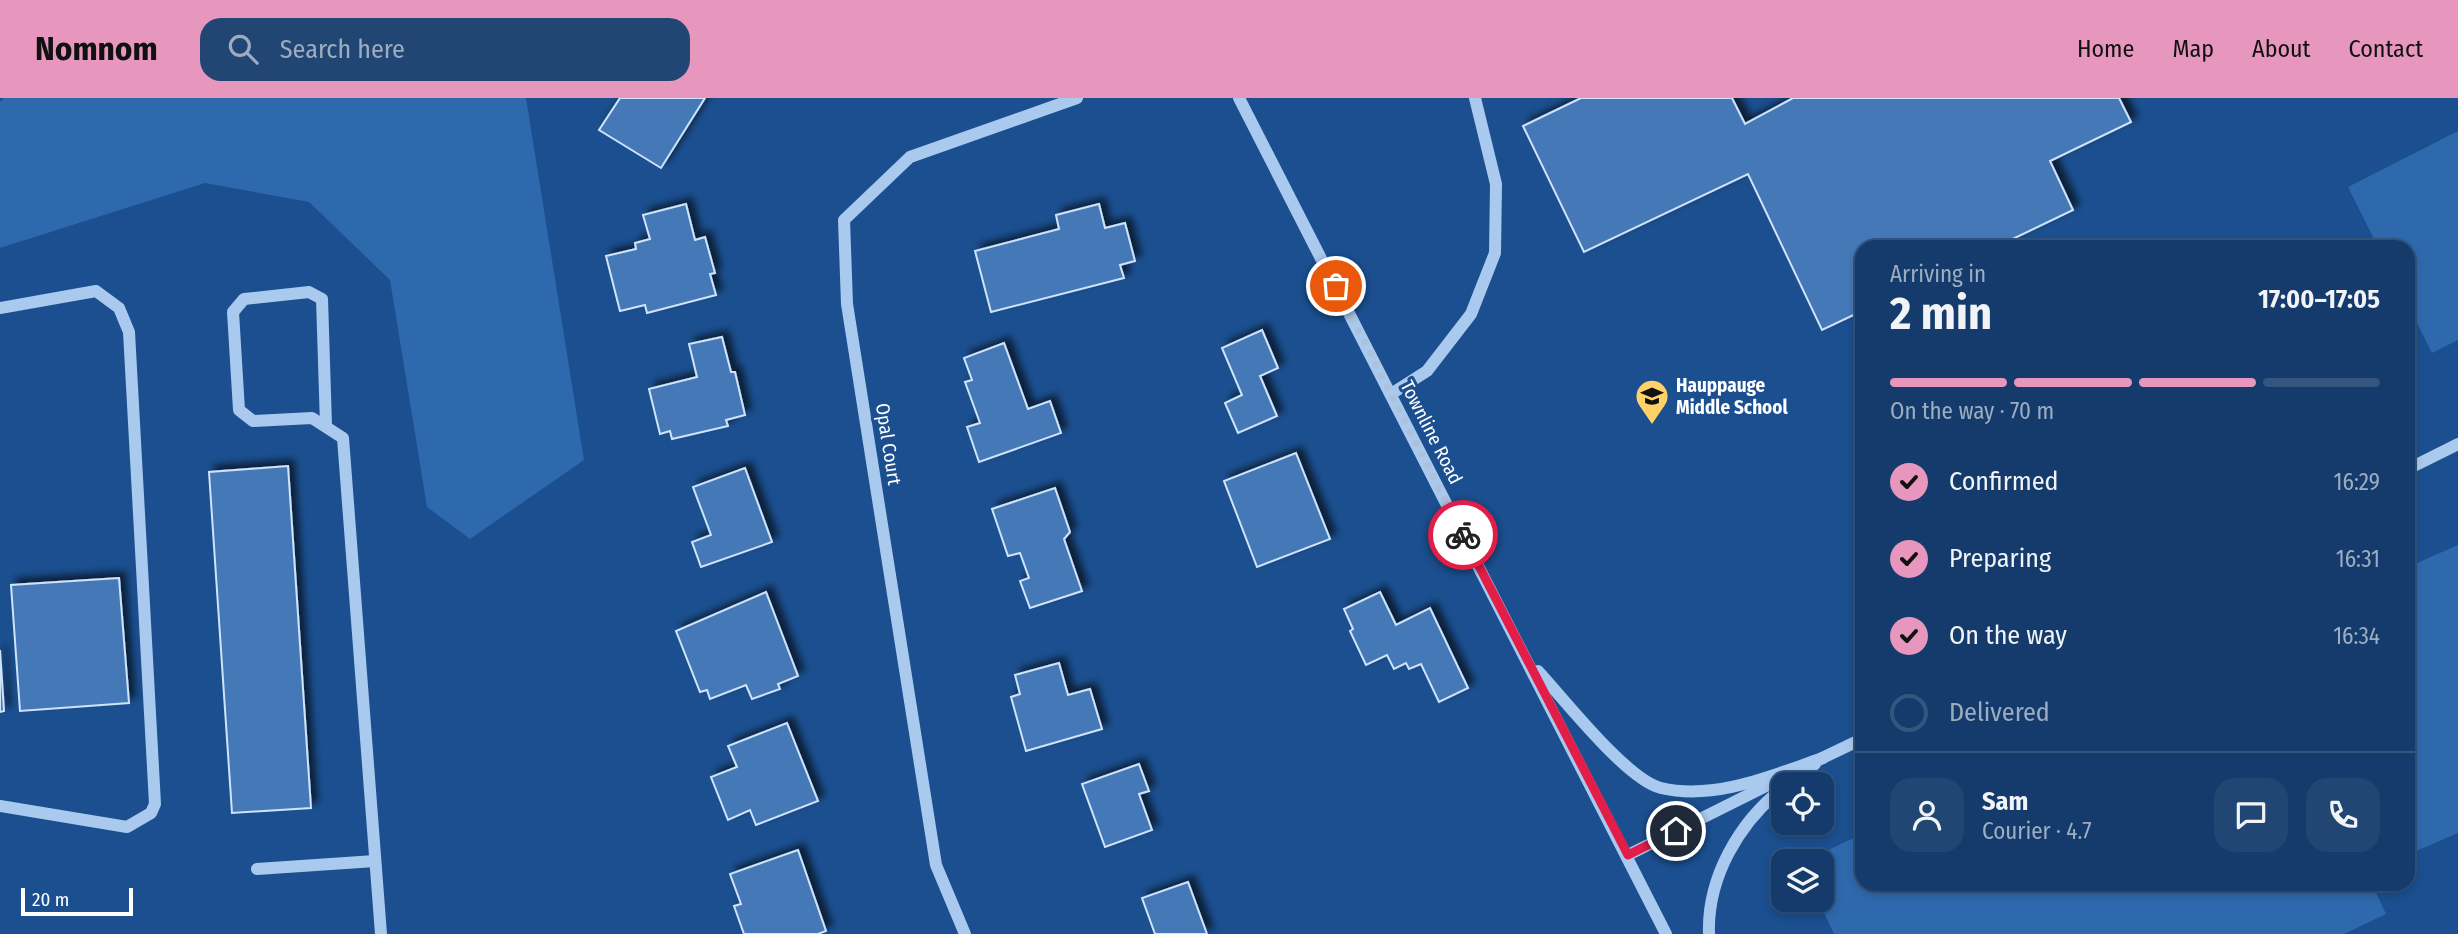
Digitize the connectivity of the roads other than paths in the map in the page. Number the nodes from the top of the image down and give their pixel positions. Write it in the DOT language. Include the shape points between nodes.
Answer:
graph roads {
  1 [pos="1077,98"];
  2 [pos="1239,98"];
  3 [pos="1475,98"];
  4 [pos="0,308"];
  5 [pos="1391,394"];
  6 [pos="326,425"];
  7 [pos="2458,444"];
  8 [pos="2415,465"];
  9 [pos="1527,658"];
  10 [pos="1855,742"];
  11 [pos="1823,758"];
  12 [pos="1805,772"];
  13 [pos="1771,798"];
  14 [pos="0,806"];
  15 [pos="1628,855"];
  16 [pos="375,861"];
  17 [pos="257,869"];
  18 [pos="381,934"];
  19 [pos="965,934"];
  20 [pos="1666,934"];
  21 [pos="1709,934"];
  1 -- 19 [label="street, Opal Court" via="910,157 844,220 846,304 936,865"];
  2 -- 5 [label="street, Townline Road"];
  3 -- 5 [label="street" via="1496,184 1495,253 1471,314 1427,371"];
  4 -- 14 [label="street" via="96,291 119,308 129,332 155,804 150,813 127,827"];
  5 -- 9 [label="street, Townline Road"];
  6 -- 6 [label="street" via="312,418 253,421 239,410 233,312 244,299 309,292 322,299"];
  6 -- 16 [label="street" via="343,439"];
  7 -- 8 [label="street"];
  9 -- 11 [label="street" via="1627,768 1660,788 1707,791 1759,780"];
  9 -- 15 [label="street, Townline Road"];
  10 -- 11 [label="street"];
  11 -- 12 [label="street"];
  11 -- 15 [label="street"];
  13 -- 21 [label="street" via="1718,871 1708,911"];
  15 -- 20 [label="street, Townline Road"];
  16 -- 17 [label="street"];
  16 -- 18 [label="street"];
}
